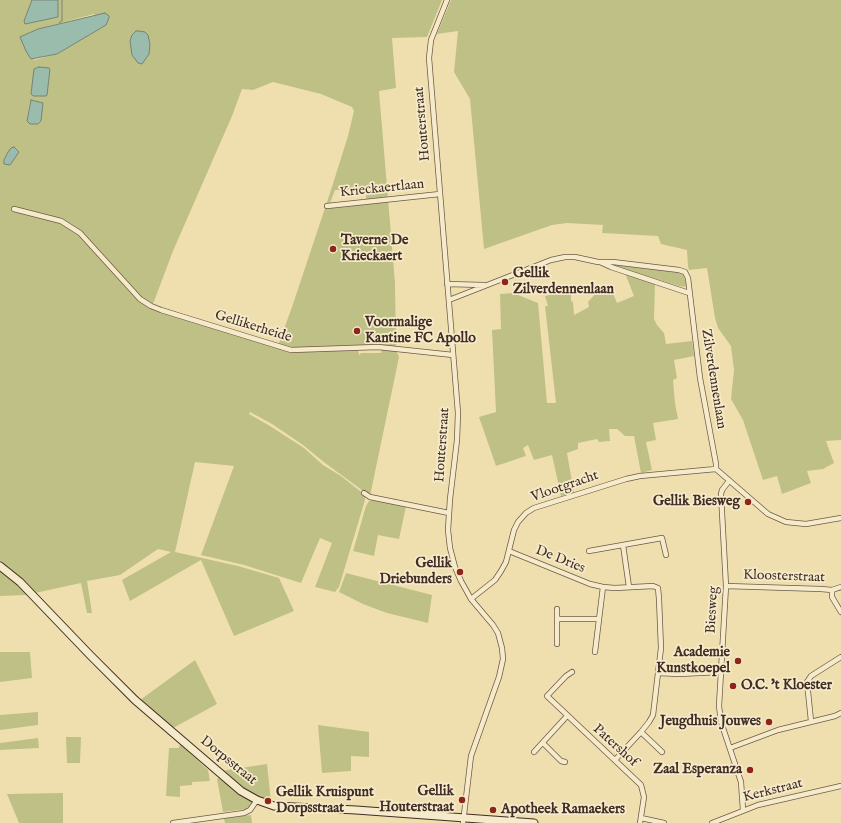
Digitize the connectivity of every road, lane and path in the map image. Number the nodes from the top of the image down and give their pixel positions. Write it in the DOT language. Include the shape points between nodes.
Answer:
graph roads {
  1 [pos="447,0"];
  2 [pos="440,194"];
  3 [pos="327,206"];
  4 [pos="14,209"];
  5 [pos="598,262"];
  6 [pos="447,284"];
  7 [pos="485,285"];
  8 [pos="689,293"];
  9 [pos="449,300"];
  10 [pos="453,355"];
  11 [pos="716,469"];
  12 [pos="729,481"];
  13 [pos="364,493"];
  14 [pos="449,513"];
  15 [pos="841,518"];
  16 [pos="623,545"];
  17 [pos="509,551"];
  18 [pos="589,551"];
  19 [pos="666,555"];
  20 [pos="0,566"];
  21 [pos="726,586"];
  22 [pos="629,587"];
  23 [pos="841,587"];
  24 [pos="603,588"];
  25 [pos="832,590"];
  26 [pos="471,599"];
  27 [pos="557,609"];
  28 [pos="841,612"];
  29 [pos="557,619"];
  30 [pos="598,620"];
  31 [pos="557,644"];
  32 [pos="595,652"];
  33 [pos="841,658"];
  34 [pos="572,672"];
  35 [pos="720,672"];
  36 [pos="658,673"];
  37 [pos="841,712"];
  38 [pos="567,716"];
  39 [pos="811,721"];
  40 [pos="642,732"];
  41 [pos="543,743"];
  42 [pos="730,748"];
  43 [pos="534,752"];
  44 [pos="662,752"];
  45 [pos="614,760"];
  46 [pos="565,762"];
  47 [pos="841,786"];
  48 [pos="258,800"];
  49 [pos="743,810"];
  50 [pos="463,820"];
  51 [pos="640,821"];
  52 [pos="173,823"];
  53 [pos="534,823"];
  54 [pos="664,823"];
  55 [pos="712,823"];
  1 -- 2 [label="street, Houterstraat" via="430,45 429,72"];
  2 -- 3 [label="street, Krieckaertlaan"];
  2 -- 6 [label="street, Houterstraat"];
  4 -- 10 [label="street, Gellikerheide" via="61,222 80,233 140,299 161,310 291,350 378,347"];
  5 -- 7 [label="street, Zilverdennenlaan" via="565,257"];
  5 -- 8 [label="street, Zilverdennenlaan"];
  5 -- 8 [label="street, Zilverdennenlaan" via="621,262 685,272"];
  6 -- 7 [label="street, Zilverdennenlaan"];
  6 -- 9 [label="street, Houterstraat"];
  7 -- 9 [label="street, Zilverdennenlaan"];
  8 -- 11 [label="street, Zilverdennenlaan" via="700,378"];
  9 -- 10 [label="street, Houterstraat"];
  10 -- 14 [label="street, Houterstraat" via="458,426"];
  11 -- 12 [label="street"];
  11 -- 17 [label="street, Vlootgracht" via="640,476 534,508 518,522"];
  12 -- 15 [label="street" via="768,514 786,522 806,524"];
  12 -- 21 [label="street, Biesweg" via="721,494"];
  13 -- 14 [label="street" via="370,497"];
  14 -- 26 [label="street, Houterstraat" via="449,542 455,566"];
  16 -- 18 [label="street, De Dries"];
  16 -- 19 [label="street, De Dries" via="662,538"];
  16 -- 22 [label="street"];
  17 -- 24 [label="street, De Dries"];
  17 -- 26 [label="street, Vlootgracht" via="506,562 495,580"];
  20 -- 48 [label="street, Dorpsstraat" via="20,582 135,700 241,791"];
  21 -- 25 [label="street, Kloosterstraat"];
  21 -- 35 [label="street, Biesweg"];
  22 -- 24 [label="street, De Dries"];
  22 -- 36 [label="street, De Dries" via="658,588 661,633"];
  23 -- 25 [label="street, Kloosterstraat"];
  24 -- 30 [label="street"];
  25 -- 28 [label="street" via="832,597"];
  26 -- 50 [label="street, Houterstraat" via="495,629 503,659 472,756"];
  27 -- 29 [label="street"];
  29 -- 30 [label="street"];
  29 -- 31 [label="street"];
  30 -- 32 [label="street"];
  33 -- 39 [label="street" via="811,676 807,682"];
  34 -- 38 [label="street, Patershof" via="547,696"];
  35 -- 36 [label="street"];
  35 -- 42 [label="street, Biesweg" via="719,713"];
  36 -- 40 [label="street" via="653,715"];
  37 -- 39 [label="street" via="835,716"];
  38 -- 41 [label="street"];
  38 -- 45 [label="street, Patershof"];
  39 -- 42 [label="street"];
  40 -- 44 [label="street"];
  40 -- 45 [label="street"];
  41 -- 43 [label="street"];
  41 -- 46 [label="street"];
  42 -- 49 [label="street, Biesweg" via="741,782"];
  45 -- 51 [label="street, Patershof" via="641,786 644,797"];
  47 -- 49 [label="street, Kerkstraat"];
  48 -- 50 [label="street, Dorpsstraat" via="274,806"];
  48 -- 52 [label="street" via="244,813"];
  49 -- 55 [label="street, Kerkstraat"];
  50 -- 53 [label="street, Dorpsstraat"];
  51 -- 54 [label="street"];
}
